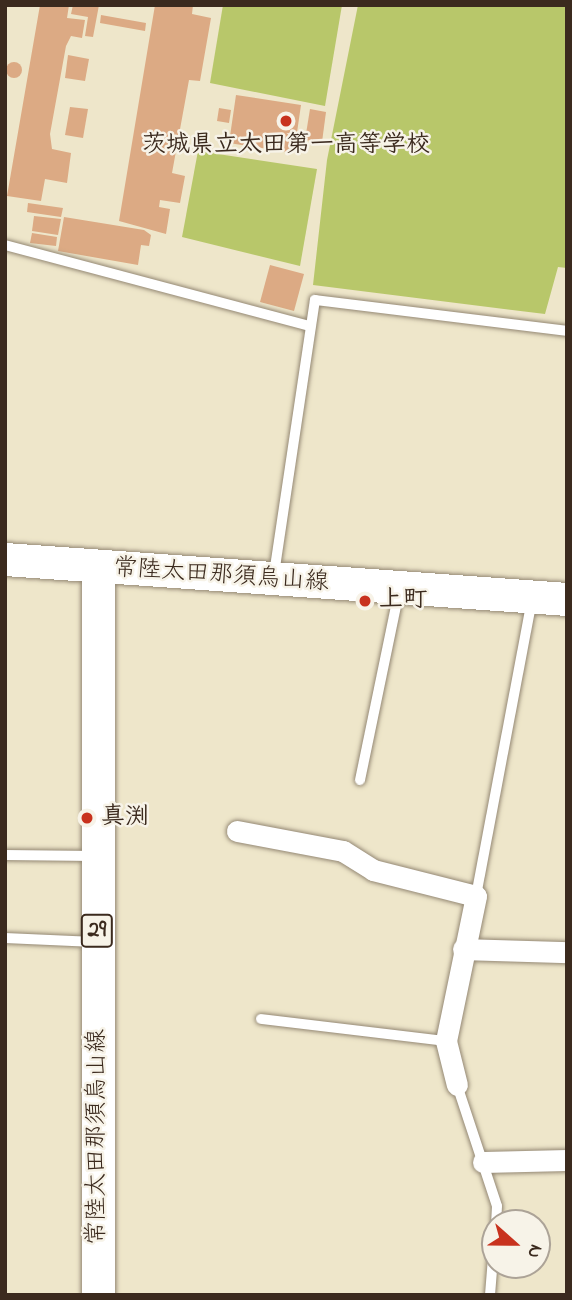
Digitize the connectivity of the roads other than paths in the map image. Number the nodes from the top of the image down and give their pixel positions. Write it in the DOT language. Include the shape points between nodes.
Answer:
graph roads {
  1 [pos="5,245"];
  2 [pos="310,326"];
  3 [pos="567,331"];
  4 [pos="5,559"];
  5 [pos="98,568"];
  6 [pos="274,581"];
  7 [pos="400,589"];
  8 [pos="533,597"];
  9 [pos="567,600"];
  10 [pos="360,780"];
  11 [pos="237,831"];
  12 [pos="5,855"];
  13 [pos="96,856"];
  14 [pos="476,896"];
  15 [pos="5,938"];
  16 [pos="98,942"];
  17 [pos="463,948"];
  18 [pos="567,953"];
  19 [pos="261,1019"];
  20 [pos="446,1041"];
  21 [pos="457,1085"];
  22 [pos="567,1160"];
  23 [pos="483,1162"];
  24 [pos="493,1209"];
  25 [pos="98,1295"];
  1 -- 2 [label="lane"];
  2 -- 3 [label="lane" via="315,300"];
  2 -- 6 [label="lane"];
  4 -- 5 [label="main road"];
  5 -- 6 [label="main road, 常陸太田那須烏山線"];
  5 -- 13 [label="main road, 常陸太田那須烏山線 / 29"];
  6 -- 7 [label="main road, 常陸太田那須烏山線"];
  7 -- 8 [label="main road, 常陸太田那須烏山線"];
  7 -- 10 [label="lane"];
  8 -- 9 [label="main road, 常陸太田那須烏山線"];
  8 -- 14 [label="lane"];
  11 -- 14 [label="street" via="343,851 373,870"];
  12 -- 13 [label="lane"];
  13 -- 16 [label="main road, 常陸太田那須烏山線 / 29"];
  14 -- 17 [label="street"];
  15 -- 16 [label="lane"];
  16 -- 25 [label="main road, 常陸太田那須烏山線 / 29"];
  17 -- 18 [label="street"];
  17 -- 20 [label="street"];
  19 -- 20 [label="lane"];
  20 -- 21 [label="street"];
  21 -- 23 [label="lane"];
  22 -- 23 [label="street"];
  23 -- 24 [label="lane"];
}
